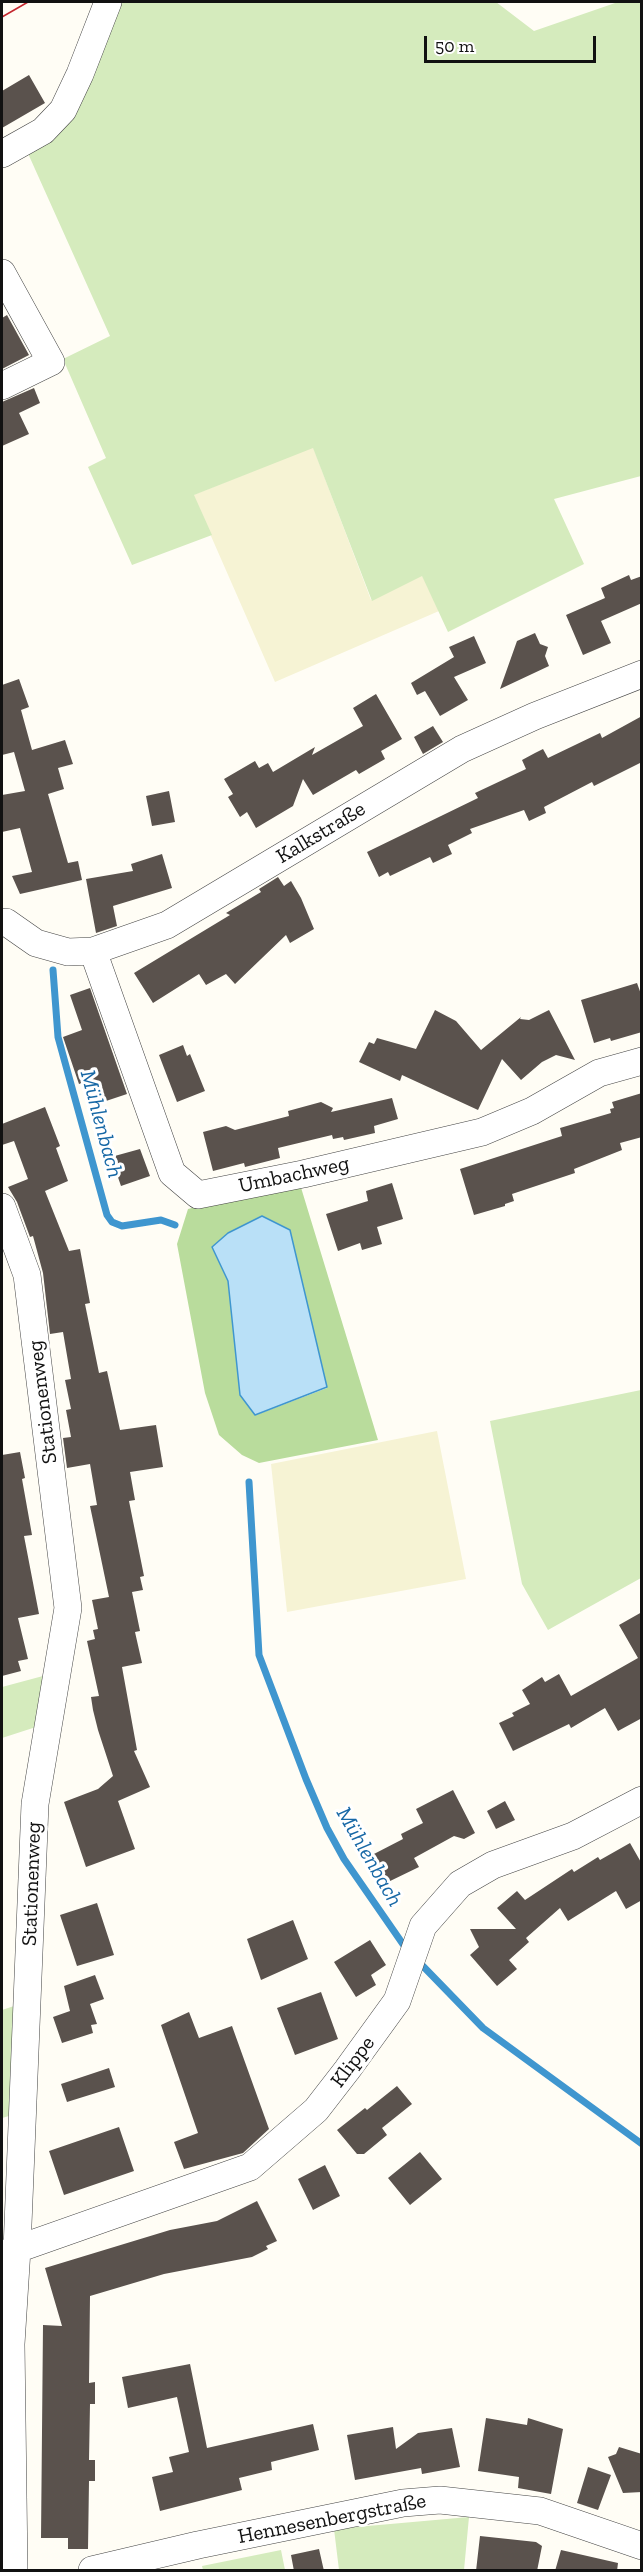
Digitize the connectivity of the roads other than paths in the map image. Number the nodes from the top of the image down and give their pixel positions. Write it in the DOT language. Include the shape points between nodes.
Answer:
graph roads {
  1 [pos="108,2"];
  2 [pos="2,154"];
  3 [pos="2,273"];
  4 [pos="2,386"];
  5 [pos="642,674"];
  6 [pos="3,918"];
  7 [pos="93,951"];
  8 [pos="642,1061"];
  9 [pos="2,1207"];
  10 [pos="642,1800"];
  11 [pos="9,2252"];
  12 [pos="642,2546"];
  13 [pos="14,2571"];
  14 [pos="92,2571"];
  1 -- 2 [label="street" via="63,110 43,131"];
  3 -- 4 [label="street" via="51,362"];
  5 -- 7 [label="street, Kalkstraße" via="462,749 167,925"];
  6 -- 7 [label="street, Kalkstraße" via="36,943 68,952"];
  7 -- 8 [label="street, Umbachweg" via="172,1173 198,1195 482,1132 532,1111 599,1073"];
  9 -- 11 [label="street, Stationenweg" via="27,1275 68,1608 35,1804"];
  10 -- 11 [label="street, Klippe" via="573,1836 493,1864 460,1884 423,1926 397,2001 316,2110 250,2167"];
  11 -- 13 [label="street, Stationenweg"];
  12 -- 14 [label="street, Hennesenbergstraße" via="540,2511 440,2500 403,2503"];
}
